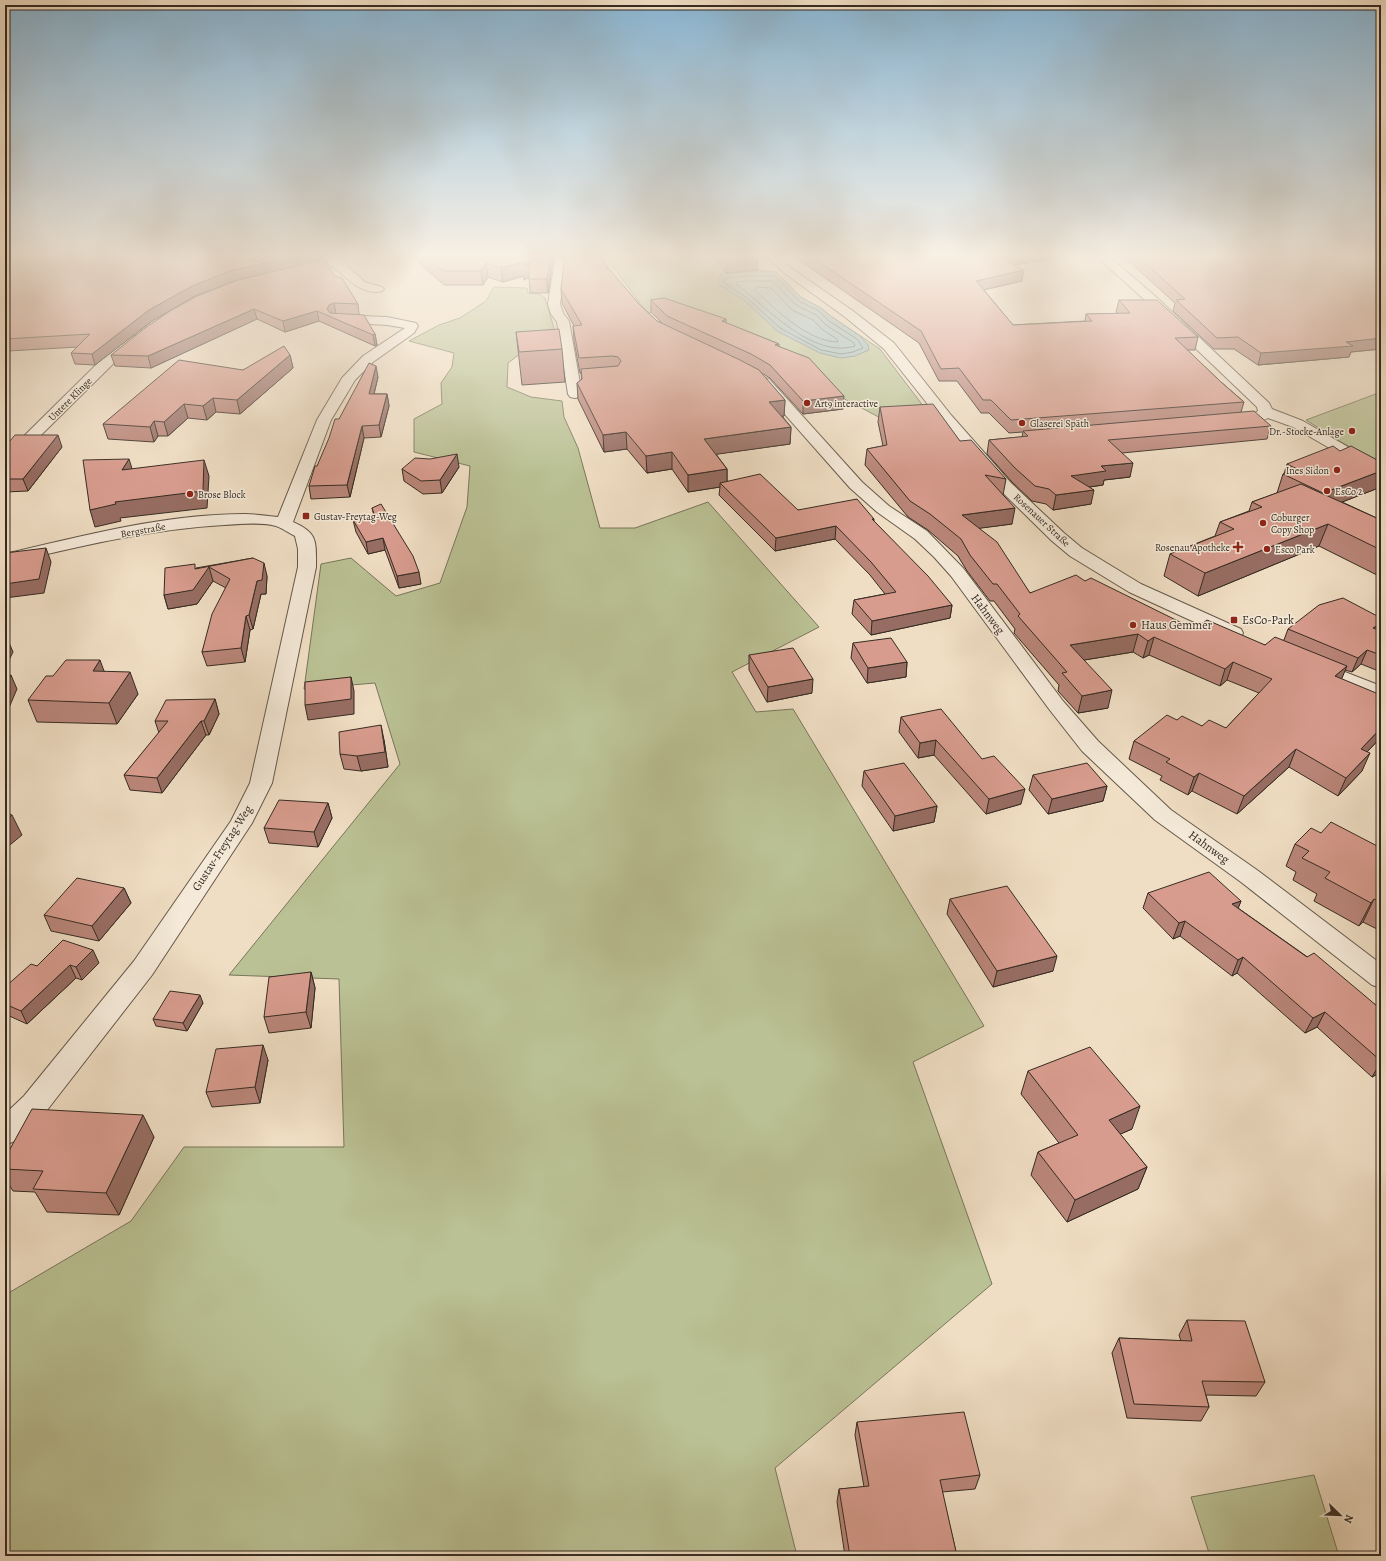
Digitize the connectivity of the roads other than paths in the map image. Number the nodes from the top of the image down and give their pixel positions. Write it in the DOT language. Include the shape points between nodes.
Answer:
graph roads {
  1 [pos="412,327"];
  2 [pos="564,327"];
  3 [pos="865,327"];
  4 [pos="1180,327"];
  5 [pos="142,334"];
  6 [pos="752,375"];
  7 [pos="575,394"];
  8 [pos="1266,412"];
  9 [pos="1214,422"];
  10 [pos="30,438"];
  11 [pos="1381,472"];
  12 [pos="284,523"];
  13 [pos="5,559"];
  14 [pos="1250,639"];
  15 [pos="1301,660"];
  16 [pos="1381,693"];
  17 [pos="1381,978"];
  18 [pos="5,1132"];
  1 -- 12 [label="street" via="368,359 349,378 324,420"];
  2 -- 7 [label="street" via="579,378"];
  3 -- 14 [label="street, Rosenauer Straße" via="890,346 976,442 1005,486 1076,552 1156,598"];
  4 -- 8 [label="street" via="1264,406"];
  5 -- 10 [label="street, Untere Klinge" via="109,360"];
  6 -- 17 [label="street, Hahnweg" via="771,388 856,485 883,509 921,535 940,553 1090,746 1163,815 1249,876"];
  8 -- 9 [label="street" via="1259,417 1244,420"];
  8 -- 11 [label="street" via="1298,424"];
  12 -- 13 [label="street, Bergstraße" via="241,518 199,521 147,528"];
  12 -- 18 [label="street, Gustav-Freytag-Weg" via="301,532 306,541 307,567 261,783 241,823 143,968 34,1105"];
  15 -- 16 [label="street"];
}
